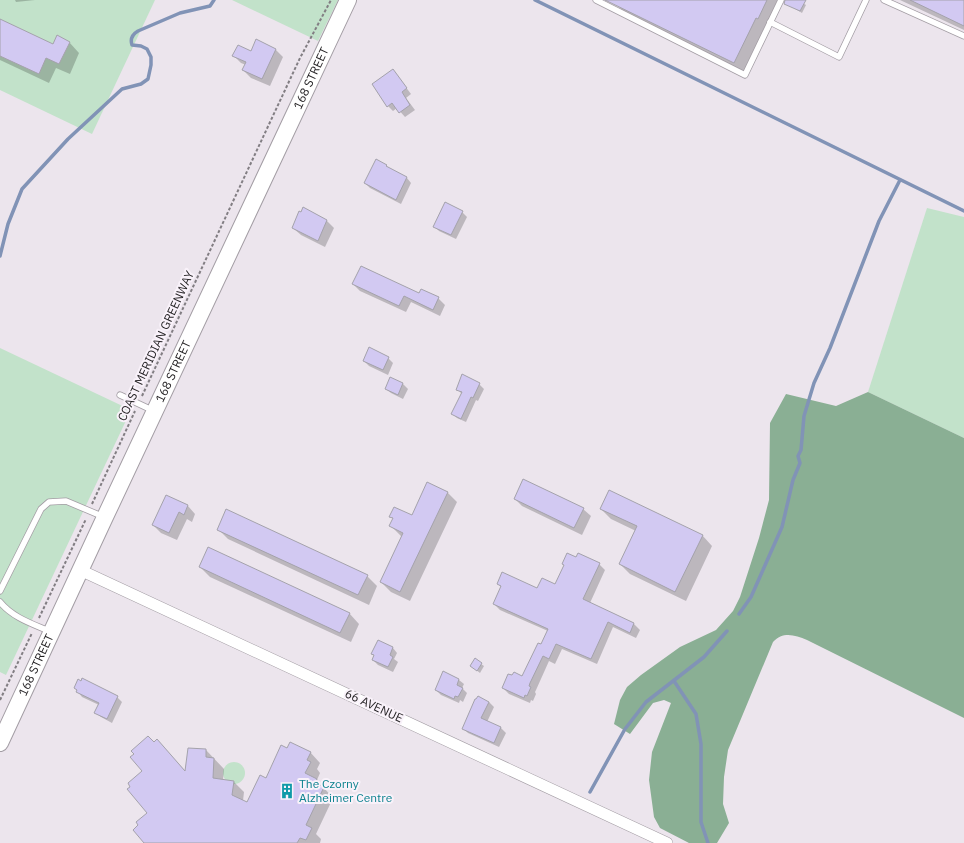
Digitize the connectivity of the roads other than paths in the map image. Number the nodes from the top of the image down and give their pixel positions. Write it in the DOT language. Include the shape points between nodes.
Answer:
graph roads {
  1 [pos="348,0"];
  2 [pos="596,0"];
  3 [pos="781,0"];
  4 [pos="866,0"];
  5 [pos="884,0"];
  6 [pos="770,22"];
  7 [pos="964,36"];
  8 [pos="120,395"];
  9 [pos="155,411"];
  10 [pos="104,517"];
  11 [pos="80,570"];
  12 [pos="0,591"];
  13 [pos="0,602"];
  14 [pos="52,632"];
  15 [pos="0,743"];
  16 [pos="667,843"];
  1 -- 9 [label="main road, 168 STREET"];
  2 -- 6 [label="lane" via="745,75"];
  3 -- 6 [label="lane"];
  4 -- 6 [label="lane" via="839,57"];
  5 -- 7 [label="lane"];
  8 -- 9 [label="lane"];
  9 -- 10 [label="main road, 168 STREET"];
  10 -- 11 [label="main road, 168 STREET"];
  10 -- 12 [label="lane" via="66,501 49,502 41,509"];
  11 -- 14 [label="main road, 168 STREET"];
  11 -- 16 [label="street, 66 AVENUE"];
  13 -- 14 [label="lane" via="6,610 19,618"];
  14 -- 15 [label="main road, 168 STREET"];
}
